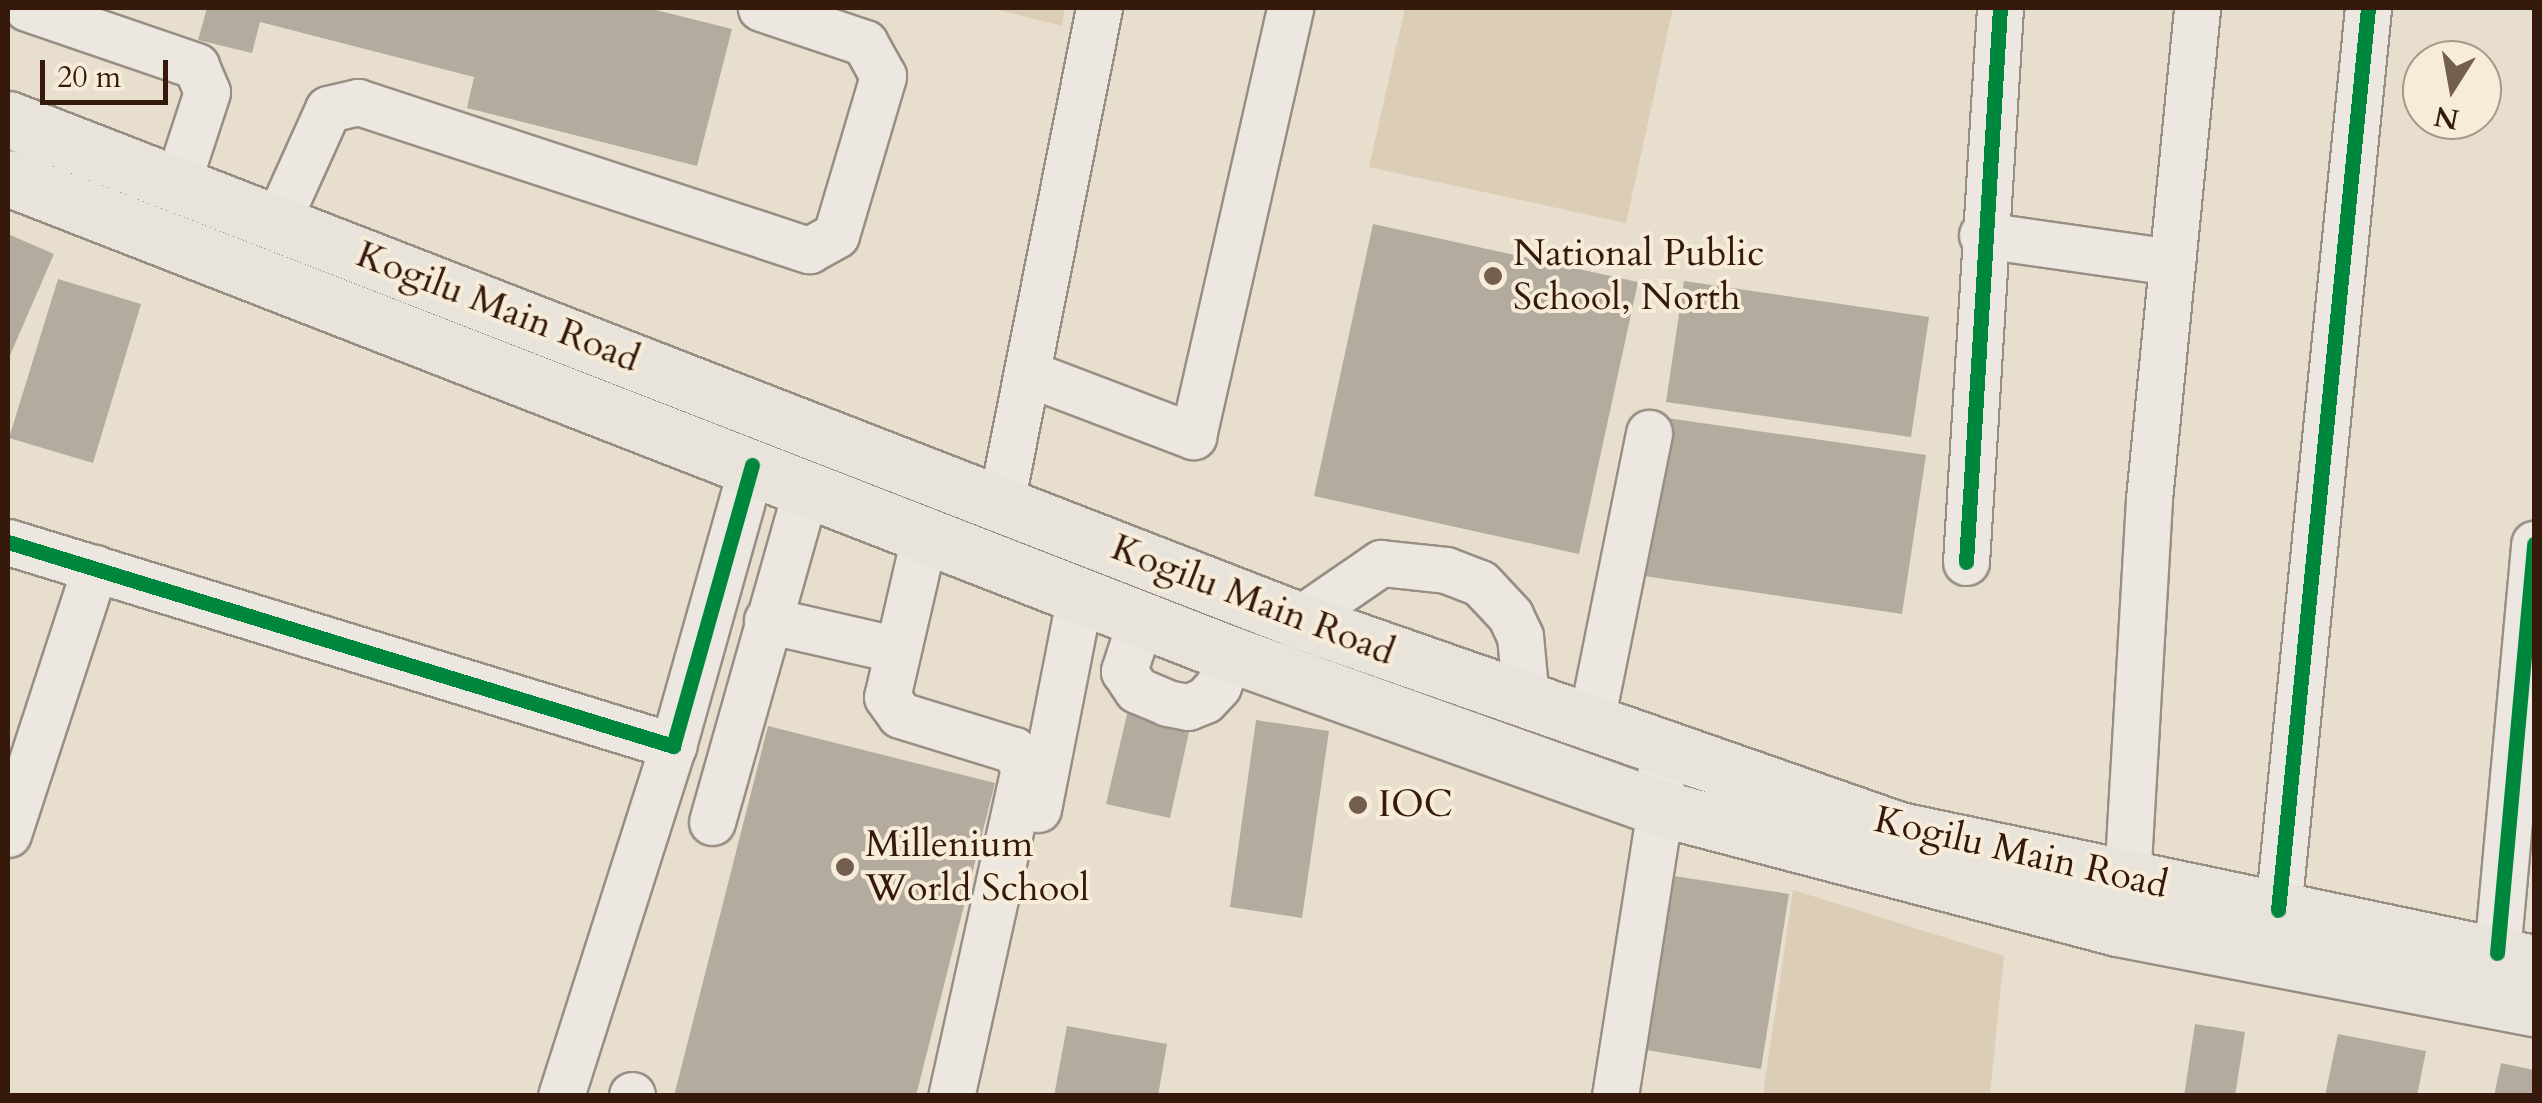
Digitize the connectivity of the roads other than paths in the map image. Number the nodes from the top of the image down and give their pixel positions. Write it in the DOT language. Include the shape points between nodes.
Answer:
graph roads {
  1 [pos="27,8"];
  2 [pos="762,8"];
  3 [pos="1099,8"];
  4 [pos="1290,8"];
  5 [pos="2000,8"];
  6 [pos="2197,8"];
  7 [pos="2368,8"];
  8 [pos="8,119"];
  9 [pos="8,178"];
  10 [pos="177,184"];
  11 [pos="276,222"];
  12 [pos="1982,235"];
  13 [pos="2172,262"];
  14 [pos="1026,373"];
  15 [pos="1649,433"];
  16 [pos="752,465"];
  17 [pos="807,487"];
  18 [pos="1001,503"];
  19 [pos="925,534"];
  20 [pos="8,542"];
  21 [pos="2534,544"];
  22 [pos="1966,562"];
  23 [pos="95,568"];
  24 [pos="1080,594"];
  25 [pos="767,620"];
  26 [pos="1298,620"];
  27 [pos="894,649"];
  28 [pos="1526,700"];
  29 [pos="1591,721"];
  30 [pos="1661,743"];
  31 [pos="673,746"];
  32 [pos="1660,808"];
  33 [pos="712,822"];
  34 [pos="8,834"];
  35 [pos="2127,881"];
  36 [pos="2278,910"];
  37 [pos="2516,958"];
  38 [pos="2534,1008"];
  39 [pos="561,1096"];
  40 [pos="951,1096"];
  41 [pos="982,1096"];
  42 [pos="1616,1096"];
  1 -- 10 [label="street" via="196,66 207,92"];
  2 -- 11 [label="street" via="866,42 884,76 836,235 809,250 358,102 328,108"];
  3 -- 14 [label="street"];
  4 -- 14 [label="street" via="1193,436"];
  5 -- 12 [label="street"];
  6 -- 13 [label="street"];
  7 -- 36 [label="street"];
  8 -- 10 [label="main road, Kogilu Main Road"];
  9 -- 16 [label="main road, Kogilu Main Road"];
  10 -- 11 [label="main road, Kogilu Main Road"];
  11 -- 18 [label="main road, Kogilu Main Road"];
  12 -- 13 [label="street"];
  12 -- 22 [label="street"];
  13 -- 35 [label="street" via="2149,499"];
  14 -- 18 [label="street"];
  15 -- 29 [label="street"];
  16 -- 17 [label="main road, Kogilu Main Road"];
  16 -- 31 [label="street"];
  17 -- 19 [label="main road, Kogilu Main Road"];
  17 -- 25 [label="street"];
  18 -- 26 [label="main road, Kogilu Main Road"];
  19 -- 24 [label="main road, Kogilu Main Road"];
  19 -- 27 [label="street"];
  20 -- 23 [label="street"];
  21 -- 37 [label="street"];
  23 -- 31 [label="street"];
  23 -- 34 [label="street"];
  24 -- 32 [label="main road, Kogilu Main Road"];
  24 -- 41 [label="street"];
  25 -- 27 [label="street"];
  25 -- 33 [label="street"];
  26 -- 28 [label="main road, Kogilu Main Road"];
  26 -- 28 [label="street" via="1382,564 1446,570 1480,582 1510,615 1520,636"];
  27 -- 40 [label="street" via="887,696 900,715 1014,750 1024,768"];
  28 -- 29 [label="main road, Kogilu Main Road"];
  29 -- 30 [label="main road, Kogilu Main Road"];
  30 -- 32 [label="street"];
  30 -- 35 [label="main road, Kogilu Main Road" via="1899,830"];
  31 -- 39 [label="street"];
  32 -- 38 [label="main road, Kogilu Main Road" via="2117,928"];
  32 -- 42 [label="street"];
  35 -- 36 [label="main road, Kogilu Main Road"];
  36 -- 37 [label="main road, Kogilu Main Road"];
}
